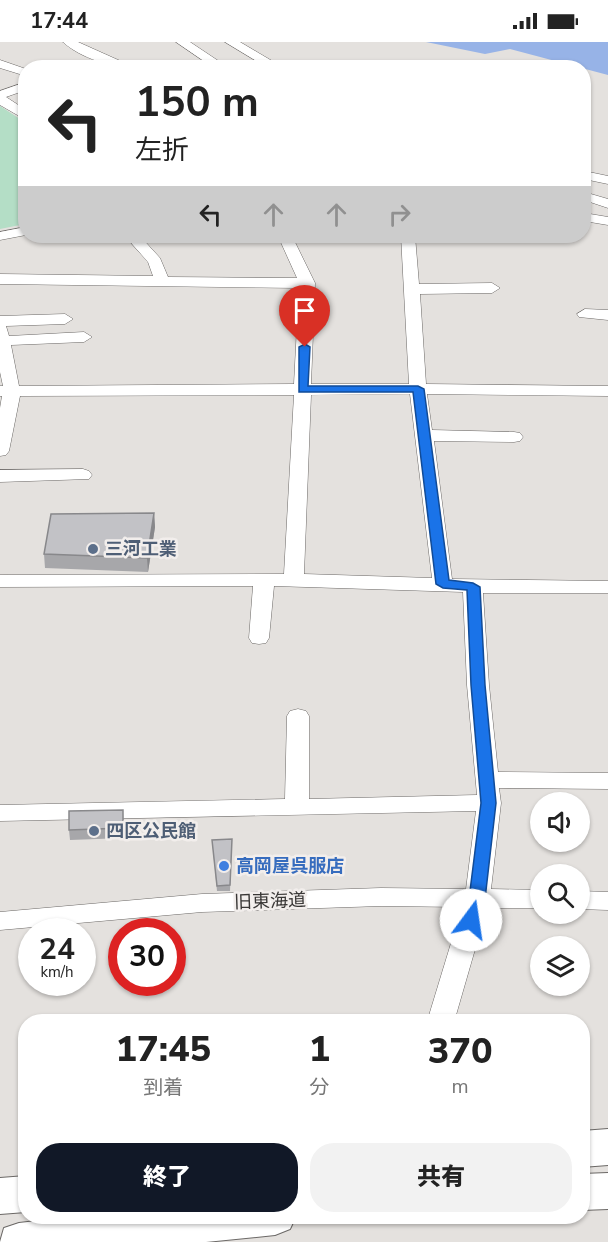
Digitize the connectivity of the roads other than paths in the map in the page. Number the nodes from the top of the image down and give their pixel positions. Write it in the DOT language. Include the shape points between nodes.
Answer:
graph roads {
  1 [pos="69,42"];
  2 [pos="182,42"];
  3 [pos="231,42"];
  4 [pos="109,60"];
  5 [pos="210,60"];
  6 [pos="264,60"];
  7 [pos="0,64"];
  8 [pos="18,70"];
  9 [pos="18,89"];
  10 [pos="0,95"];
  11 [pos="0,99"];
  12 [pos="18,111"];
  13 [pos="591,176"];
  14 [pos="608,180"];
  15 [pos="591,198"];
  16 [pos="608,204"];
  17 [pos="591,218"];
  18 [pos="608,221"];
  19 [pos="18,233"];
  20 [pos="0,236"];
  21 [pos="138,243"];
  22 [pos="288,243"];
  23 [pos="409,243"];
  24 [pos="0,279"];
  25 [pos="162,281"];
  26 [pos="308,283"];
  27 [pos="492,288"];
  28 [pos="412,289"];
  29 [pos="585,314"];
  30 [pos="608,315"];
  31 [pos="65,319"];
  32 [pos="0,321"];
  33 [pos="1,335"];
  34 [pos="84,337"];
  35 [pos="418,389"];
  36 [pos="303,390"];
  37 [pos="6,391"];
  38 [pos="608,391"];
  39 [pos="424,435"];
  40 [pos="514,437"];
  41 [pos="0,451"];
  42 [pos="83,475"];
  43 [pos="0,476"];
  44 [pos="264,580"];
  45 [pos="294,580"];
  46 [pos="0,581"];
  47 [pos="443,584"];
  48 [pos="473,587"];
  49 [pos="608,587"];
  50 [pos="259,638"];
  51 [pos="298,716"];
  52 [pos="608,781"];
  53 [pos="488,791"];
  54 [pos="297,807"];
  55 [pos="0,813"];
  56 [pos="477,899"];
  57 [pos="530,899"];
  58 [pos="590,900"];
  59 [pos="608,901"];
  60 [pos="0,921"];
  61 [pos="442,1014"];
  62 [pos="608,1147"];
  63 [pos="590,1148"];
  64 [pos="608,1191"];
  65 [pos="590,1192"];
  66 [pos="18,1195"];
  67 [pos="0,1196"];
  68 [pos="196,1224"];
  69 [pos="19,1242"];
  1 -- 4 [label="street"];
  2 -- 5 [label="street"];
  3 -- 6 [label="street"];
  7 -- 8 [label="street"];
  9 -- 10 [label="street"];
  11 -- 12 [label="street"];
  13 -- 14 [label="street"];
  15 -- 16 [label="street"];
  17 -- 18 [label="street"];
  19 -- 20 [label="street"];
  21 -- 25 [label="street" via="155,261"];
  22 -- 26 [label="street"];
  23 -- 28 [label="street"];
  24 -- 25 [label="street"];
  25 -- 26 [label="street"];
  26 -- 36 [label="street"];
  27 -- 28 [label="street"];
  28 -- 35 [label="street"];
  29 -- 30 [label="street"];
  31 -- 32 [label="street"];
  33 -- 34 [label="street"];
  33 -- 37 [label="street"];
  35 -- 36 [label="street"];
  35 -- 38 [label="street"];
  35 -- 39 [label="street"];
  36 -- 37 [label="street"];
  36 -- 45 [label="street"];
  37 -- 41 [label="street"];
  39 -- 40 [label="street"];
  39 -- 47 [label="street"];
  42 -- 43 [label="street"];
  44 -- 45 [label="street"];
  44 -- 46 [label="street"];
  44 -- 50 [label="street"];
  45 -- 47 [label="street"];
  47 -- 48 [label="street"];
  48 -- 49 [label="street"];
  48 -- 53 [label="street"];
  51 -- 54 [label="street"];
  52 -- 53 [label="street"];
  53 -- 54 [label="street"];
  53 -- 56 [label="street"];
  54 -- 55 [label="street"];
  56 -- 57 [label="street, 旧東海道"];
  56 -- 60 [label="street, 旧東海道" via="381,897 202,903"];
  56 -- 61 [label="street"];
  58 -- 59 [label="street"];
  62 -- 63 [label="highway"];
  64 -- 65 [label="highway"];
  66 -- 67 [label="highway"];
  68 -- 69 [label="highway"];
}
